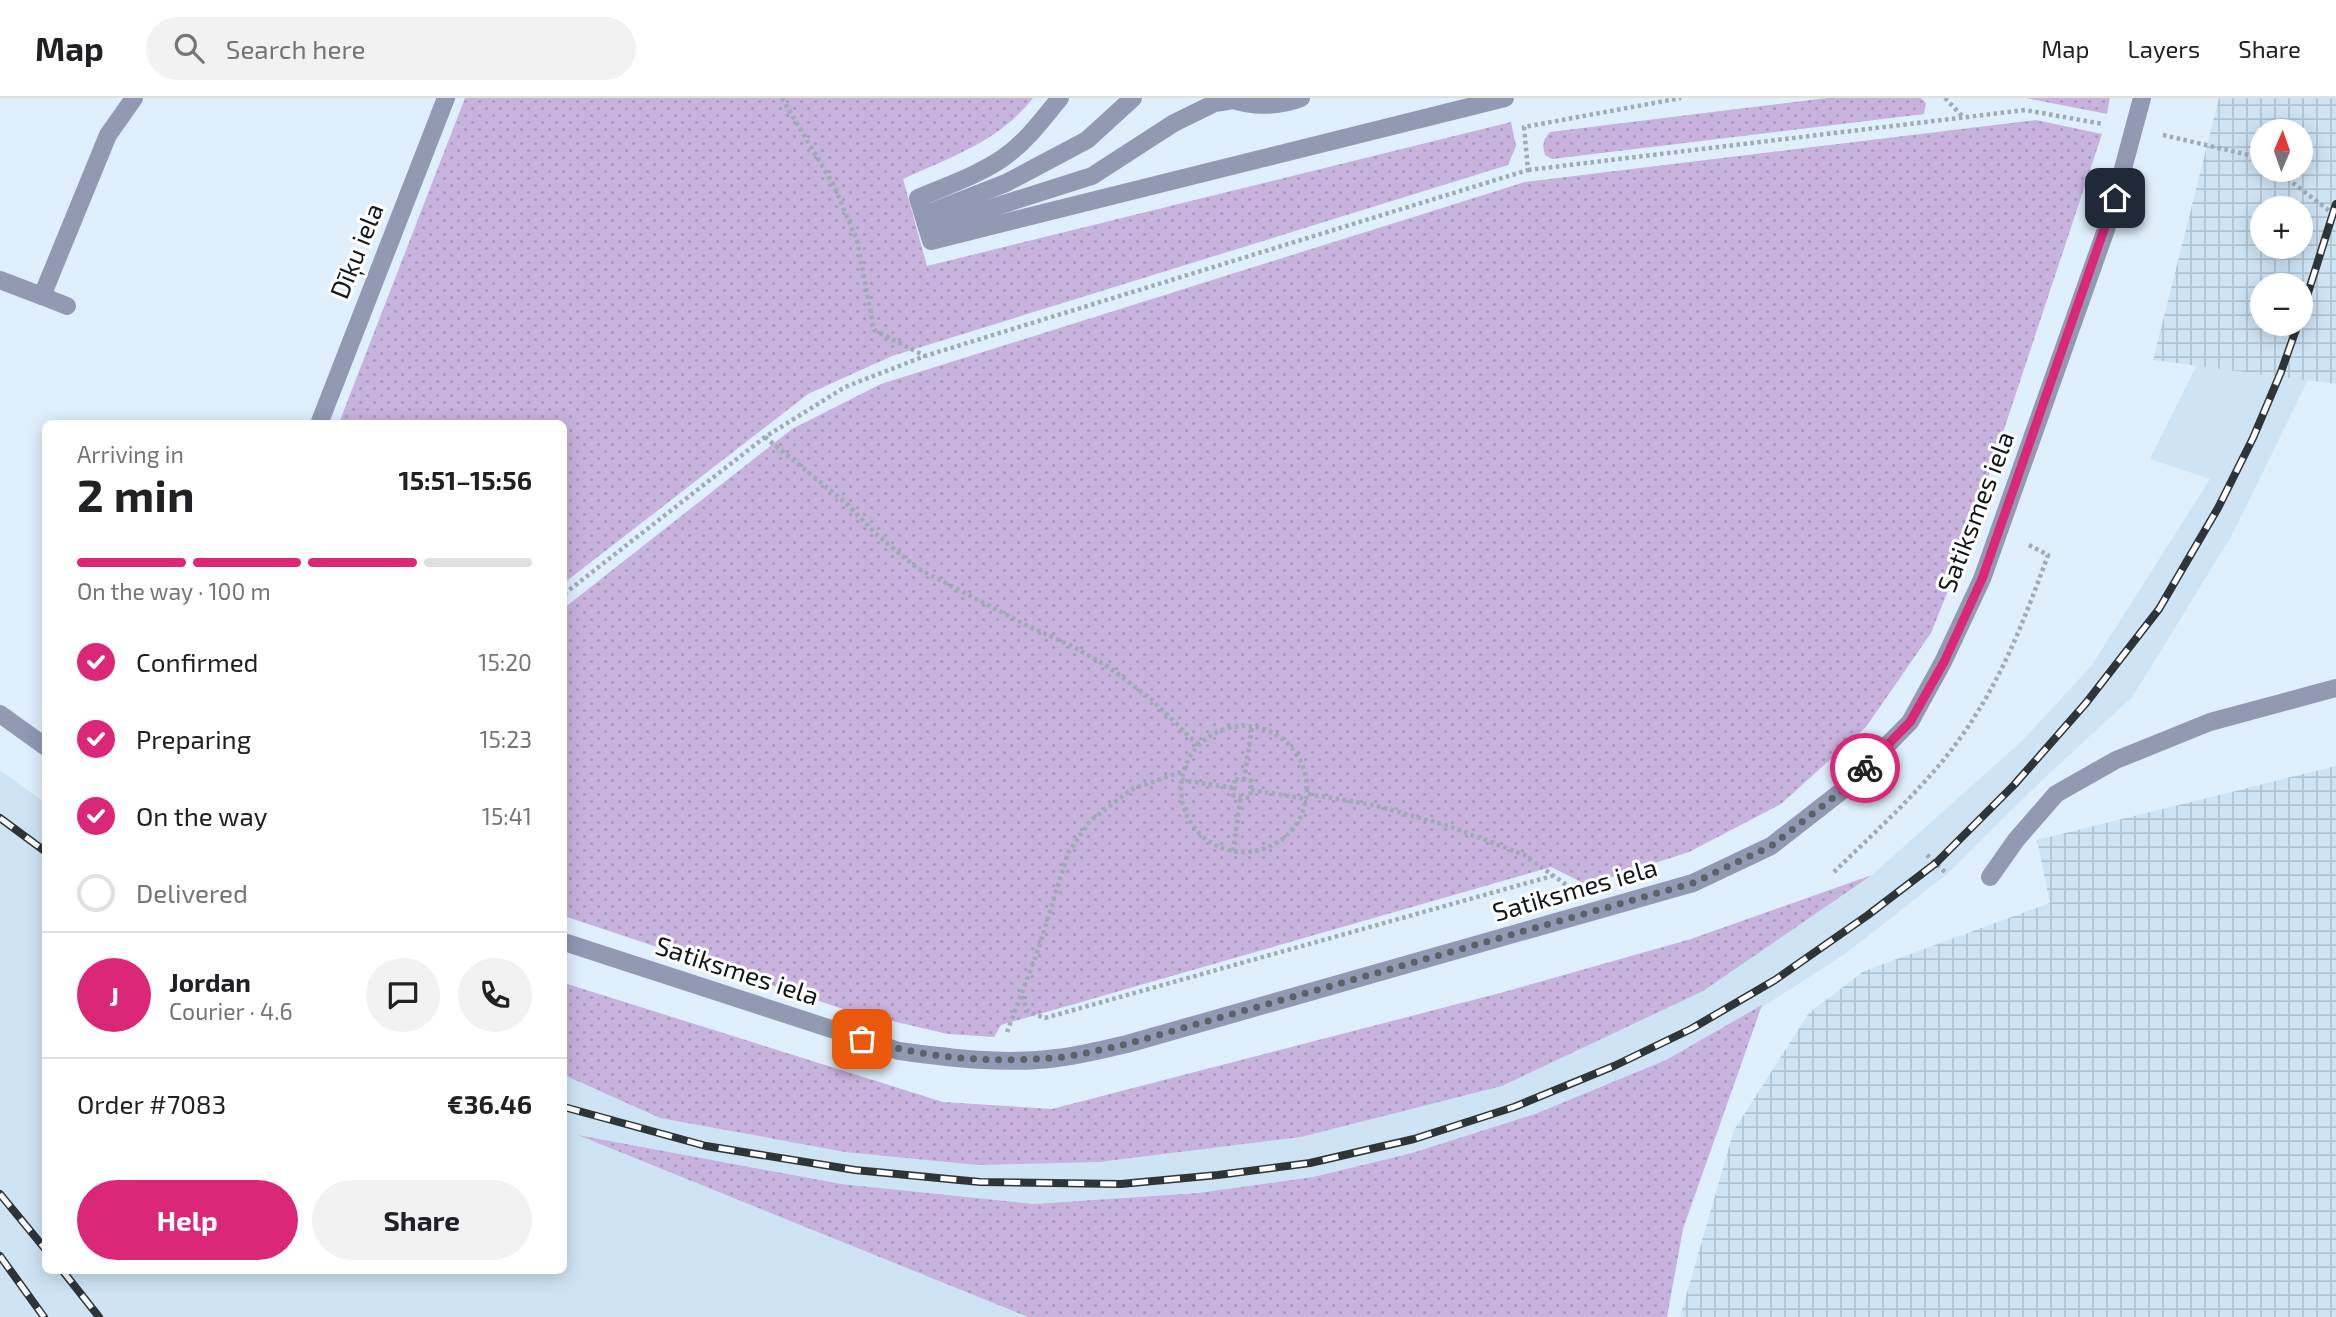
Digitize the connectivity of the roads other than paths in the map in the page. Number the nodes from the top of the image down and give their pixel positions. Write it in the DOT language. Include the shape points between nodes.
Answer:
graph roads {
  1 [pos="134,98"];
  2 [pos="446,98"];
  3 [pos="1060,98"];
  4 [pos="1133,98"];
  5 [pos="1301,98"];
  6 [pos="1505,98"];
  7 [pos="2142,98"];
  8 [pos="1231,99"];
  9 [pos="926,222"];
  10 [pos="0,280"];
  11 [pos="42,296"];
  12 [pos="67,306"];
  13 [pos="321,420"];
  14 [pos="2336,688"];
  15 [pos="0,714"];
  16 [pos="42,744"];
  17 [pos="1990,877"];
  18 [pos="567,943"];
  1 -- 11 [label="street" via="108,135"];
  2 -- 13 [label="street, Dīķu iela"];
  3 -- 9 [label="street" via="1003,158 918,198"];
  4 -- 9 [label="street" via="1087,141"];
  5 -- 8 [label="street" via="1262,105"];
  6 -- 9 [label="street" via="931,241"];
  7 -- 18 [label="street, Satiksmes iela" via="2109,221 1982,579 1944,662 1910,722 1843,790 1771,846 1693,883 1127,1044 1056,1058 995,1060 899,1051"];
  8 -- 9 [label="street" via="1174,123 1092,176"];
  10 -- 11 [label="street"];
  11 -- 12 [label="street"];
  14 -- 17 [label="street" via="2210,722 2116,760 2056,794"];
  15 -- 16 [label="street"];
}
